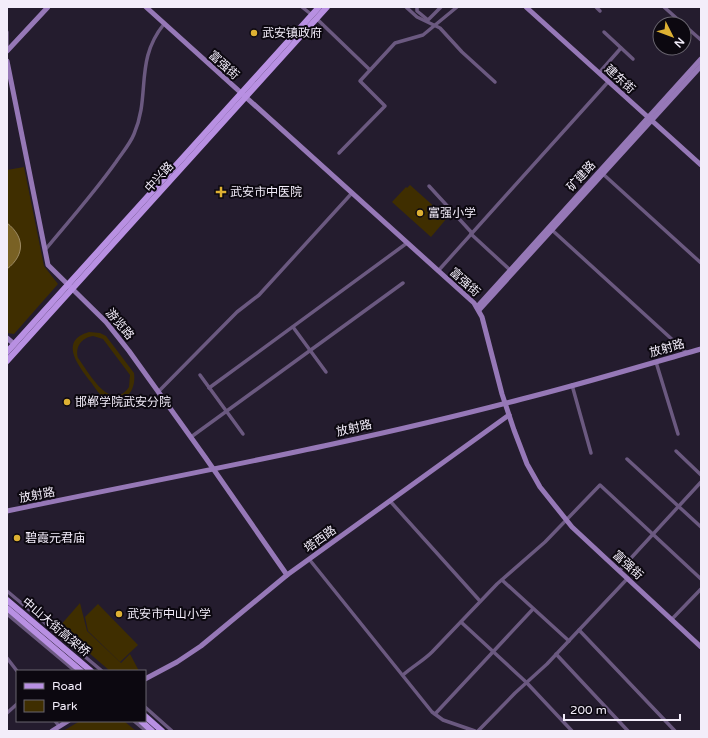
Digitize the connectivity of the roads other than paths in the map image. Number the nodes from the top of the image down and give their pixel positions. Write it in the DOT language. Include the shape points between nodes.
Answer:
graph roads {
  1 [pos="48,7"];
  2 [pos="146,7"];
  3 [pos="302,7"];
  4 [pos="319,7"];
  5 [pos="328,7"];
  6 [pos="406,7"];
  7 [pos="416,7"];
  8 [pos="441,7"];
  9 [pos="457,7"];
  10 [pos="526,7"];
  11 [pos="596,7"];
  12 [pos="664,7"];
  13 [pos="600,11"];
  14 [pos="675,16"];
  15 [pos="314,17"];
  16 [pos="164,24"];
  17 [pos="434,26"];
  18 [pos="7,32"];
  19 [pos="604,32"];
  20 [pos="692,32"];
  21 [pos="701,40"];
  22 [pos="621,48"];
  23 [pos="7,50"];
  24 [pos="633,59"];
  25 [pos="701,59"];
  26 [pos="7,61"];
  27 [pos="701,66"];
  28 [pos="370,70"];
  29 [pos="599,73"];
  30 [pos="495,82"];
  31 [pos="608,82"];
  32 [pos="243,96"];
  33 [pos="650,119"];
  34 [pos="339,153"];
  35 [pos="701,165"];
  36 [pos="603,174"];
  37 [pos="429,186"];
  38 [pos="352,193"];
  39 [pos="552,230"];
  40 [pos="472,234"];
  41 [pos="406,243"];
  42 [pos="45,250"];
  43 [pos="701,263"];
  44 [pos="510,270"];
  45 [pos="438,271"];
  46 [pos="403,283"];
  47 [pos="70,287"];
  48 [pos="478,308"];
  49 [pos="293,327"];
  50 [pos="7,338"];
  51 [pos="14,344"];
  52 [pos="701,349"];
  53 [pos="310,350"];
  54 [pos="7,352"];
  55 [pos="687,353"];
  56 [pos="7,361"];
  57 [pos="656,362"];
  58 [pos="326,372"];
  59 [pos="200,375"];
  60 [pos="572,385"];
  61 [pos="209,388"];
  62 [pos="158,392"];
  63 [pos="505,403"];
  64 [pos="226,410"];
  65 [pos="509,415"];
  66 [pos="243,434"];
  67 [pos="678,434"];
  68 [pos="191,437"];
  69 [pos="676,451"];
  70 [pos="591,453"];
  71 [pos="627,459"];
  72 [pos="214,469"];
  73 [pos="701,475"];
  74 [pos="701,482"];
  75 [pos="390,501"];
  76 [pos="678,506"];
  77 [pos="7,511"];
  78 [pos="567,520"];
  79 [pos="701,527"];
  80 [pos="653,534"];
  81 [pos="309,560"];
  82 [pos="620,570"];
  83 [pos="287,575"];
  84 [pos="628,578"];
  85 [pos="701,579"];
  86 [pos="502,580"];
  87 [pos="701,589"];
  88 [pos="7,591"];
  89 [pos="7,600"];
  90 [pos="480,601"];
  91 [pos="7,608"];
  92 [pos="533,608"];
  93 [pos="7,614"];
  94 [pos="672,620"];
  95 [pos="461,622"];
  96 [pos="579,630"];
  97 [pos="569,641"];
  98 [pos="701,647"];
  99 [pos="494,651"];
  100 [pos="556,654"];
  101 [pos="7,658"];
  102 [pos="16,670"];
  103 [pos="74,670"];
  104 [pos="81,670"];
  105 [pos="90,670"];
  106 [pos="101,670"];
  107 [pos="403,674"];
  108 [pos="146,678"];
  109 [pos="526,682"];
  110 [pos="16,705"];
  111 [pos="146,708"];
  112 [pos="7,713"];
  113 [pos="435,714"];
  114 [pos="146,717"];
  115 [pos="56,722"];
  116 [pos="66,722"];
  117 [pos="135,722"];
  118 [pos="142,722"];
  119 [pos="59,726"];
  120 [pos="52,731"];
  121 [pos="146,731"];
  122 [pos="152,731"];
  123 [pos="162,731"];
  124 [pos="172,731"];
  125 [pos="475,731"];
  126 [pos="478,731"];
  127 [pos="572,731"];
  128 [pos="628,731"];
  129 [pos="675,731"];
  1 -- 23 [label="street"];
  2 -- 16 [label="street, 富强街"];
  3 -- 15 [label="street"];
  4 -- 15 [label="main road, 中兴路"];
  5 -- 15 [label="main road, 中兴路"];
  6 -- 17 [label="street"];
  7 -- 8 [label="street" via="428,20"];
  9 -- 17 [label="street"];
  10 -- 29 [label="street, 建东街"];
  11 -- 13 [label="street"];
  12 -- 14 [label="street"];
  15 -- 28 [label="street"];
  15 -- 32 [label="main road, 中兴路"];
  16 -- 32 [label="street, 富强街"];
  16 -- 42 [label="street" via="150,45 144,71 141,114 134,135 79,210"];
  17 -- 28 [label="street" via="419,37 396,43"];
  17 -- 30 [label="street"];
  18 -- 23 [label="street"];
  19 -- 22 [label="street"];
  20 -- 21 [label="street"];
  22 -- 24 [label="street"];
  22 -- 29 [label="street"];
  25 -- 33 [label="street, 矿建路"];
  26 -- 42 [label="street, 游览路"];
  27 -- 33 [label="street, 矿建路"];
  28 -- 34 [label="street" via="360,81 385,106"];
  29 -- 31 [label="street, 建东街"];
  31 -- 33 [label="street, 建东街"];
  31 -- 40 [label="street"];
  32 -- 38 [label="street, 富强街"];
  32 -- 47 [label="main road, 中兴路"];
  33 -- 35 [label="street, 建东街"];
  33 -- 36 [label="street, 矿建路"];
  33 -- 44 [label="street, 矿建路"];
  36 -- 39 [label="street, 矿建路"];
  36 -- 43 [label="street"];
  37 -- 40 [label="street"];
  38 -- 41 [label="street, 富强街"];
  38 -- 62 [label="street" via="260,295 237,312"];
  39 -- 48 [label="street, 矿建路"];
  39 -- 55 [label="street"];
  40 -- 44 [label="street"];
  40 -- 45 [label="street"];
  41 -- 45 [label="street, 富强街"];
  41 -- 49 [label="street"];
  42 -- 47 [label="street, 游览路" via="50,267"];
  44 -- 48 [label="street, 矿建路"];
  45 -- 48 [label="street, 富强街"];
  46 -- 53 [label="street"];
  47 -- 51 [label="main road, 中兴路"];
  47 -- 56 [label="main road, 中兴路"];
  47 -- 62 [label="street, 游览路" via="106,322"];
  48 -- 63 [label="street, 富强街"];
  49 -- 53 [label="street"];
  49 -- 61 [label="street"];
  50 -- 51 [label="street"];
  51 -- 54 [label="main road, 中兴路"];
  52 -- 55 [label="street, 放射路"];
  53 -- 58 [label="street"];
  53 -- 64 [label="street"];
  55 -- 57 [label="street, 放射路"];
  57 -- 60 [label="street, 放射路"];
  57 -- 67 [label="street"];
  59 -- 61 [label="street"];
  60 -- 63 [label="street, 放射路"];
  60 -- 70 [label="street"];
  61 -- 64 [label="street"];
  62 -- 68 [label="street, 游览路"];
  63 -- 65 [label="street, 富强街"];
  63 -- 72 [label="street, 放射路"];
  64 -- 66 [label="street"];
  64 -- 68 [label="street"];
  65 -- 75 [label="street, 塔西路"];
  65 -- 78 [label="street, 富强街" via="532,473"];
  68 -- 72 [label="street, 游览路"];
  69 -- 73 [label="street"];
  71 -- 76 [label="street"];
  72 -- 77 [label="street, 放射路"];
  72 -- 83 [label="street, 游览路"];
  74 -- 76 [label="street"];
  75 -- 81 [label="street, 塔西路"];
  75 -- 90 [label="street"];
  76 -- 79 [label="street"];
  76 -- 80 [label="street"];
  78 -- 80 [label="street" via="600,485"];
  78 -- 82 [label="street, 富强街"];
  78 -- 86 [label="street"];
  80 -- 82 [label="street"];
  80 -- 85 [label="street"];
  81 -- 83 [label="street, 塔西路"];
  81 -- 107 [label="street"];
  82 -- 84 [label="street, 富强街"];
  83 -- 108 [label="street, 塔西路" via="201,646"];
  84 -- 94 [label="street, 富强街"];
  84 -- 96 [label="street"];
  86 -- 90 [label="street"];
  86 -- 92 [label="street"];
  87 -- 94 [label="street"];
  88 -- 106 [label="street"];
  89 -- 105 [label="main road, 中山大街高架桥"];
  90 -- 95 [label="street"];
  91 -- 104 [label="main road, 中山大街高架桥"];
  92 -- 97 [label="street"];
  92 -- 99 [label="street"];
  93 -- 103 [label="street"];
  94 -- 98 [label="street, 富强街"];
  95 -- 99 [label="street"];
  95 -- 107 [label="street" via="422,662"];
  96 -- 97 [label="street"];
  96 -- 129 [label="street"];
  97 -- 100 [label="street"];
  99 -- 109 [label="street"];
  99 -- 113 [label="street"];
  100 -- 109 [label="street"];
  100 -- 128 [label="street"];
  101 -- 102 [label="street"];
  107 -- 113 [label="street"];
  109 -- 126 [label="street"];
  109 -- 127 [label="street"];
  110 -- 112 [label="street"];
  111 -- 124 [label="street"];
  113 -- 125 [label="street" via="443,720"];
  114 -- 123 [label="main road"];
  115 -- 119 [label="street"];
  116 -- 119 [label="street"];
  117 -- 121 [label="street"];
  118 -- 122 [label="main road"];
  119 -- 120 [label="street"];
}
